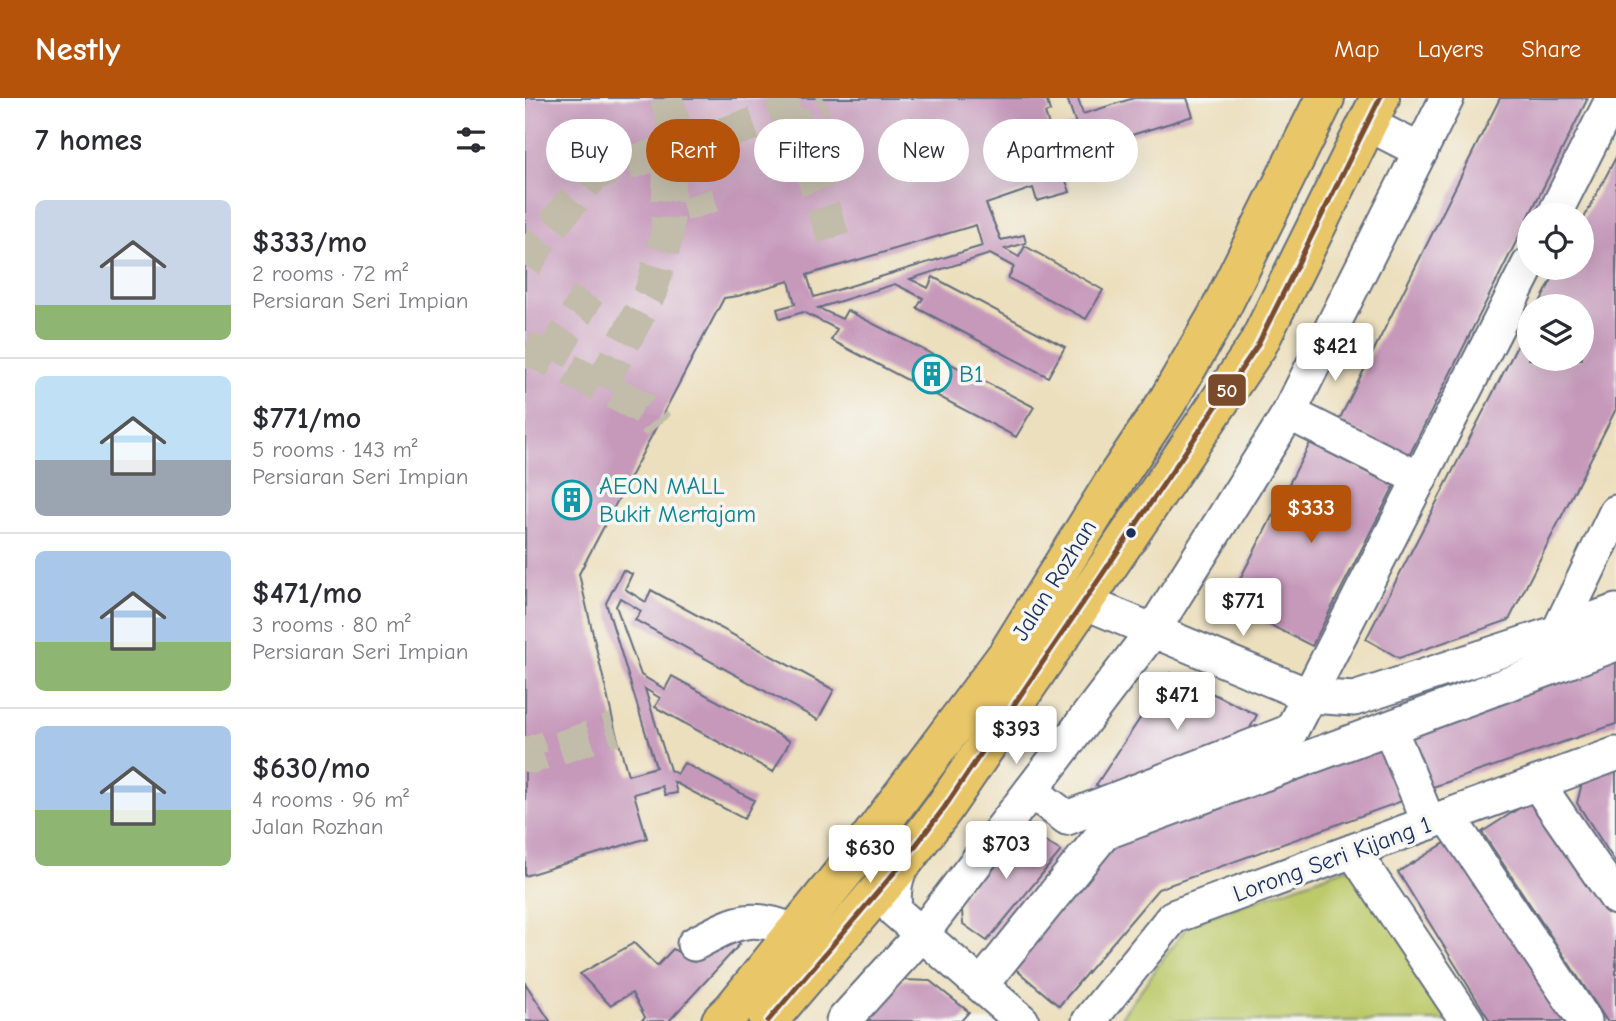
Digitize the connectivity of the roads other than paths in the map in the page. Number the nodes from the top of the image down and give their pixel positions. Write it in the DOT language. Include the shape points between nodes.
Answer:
graph roads {
  1 [pos="1325,98"];
  2 [pos="1447,98"];
  3 [pos="1613,98"];
  4 [pos="1374,111"];
  5 [pos="1421,151"];
  6 [pos="1560,203"];
  7 [pos="1521,280"];
  8 [pos="1289,413"];
  9 [pos="1420,479"];
  10 [pos="1616,512"];
  11 [pos="1084,602"];
  12 [pos="1616,611"];
  13 [pos="1154,629"];
  14 [pos="1557,632"];
  15 [pos="1616,644"];
  16 [pos="1310,696"];
  17 [pos="1390,729"];
  18 [pos="1616,754"];
  19 [pos="1537,783"];
  20 [pos="1031,791"];
  21 [pos="1439,820"];
  22 [pos="1353,851"];
  23 [pos="904,861"];
  24 [pos="1616,898"];
  25 [pos="895,911"];
  26 [pos="856,918"];
  27 [pos="796,932"];
  28 [pos="921,935"];
  29 [pos="694,944"];
  30 [pos="995,1007"];
  31 [pos="721,1021"];
  32 [pos="768,1021"];
  33 [pos="843,1021"];
  34 [pos="1090,1021"];
  35 [pos="1467,1021"];
  36 [pos="1585,1021"];
  1 -- 27 [label="main road, Jalan Rozhan" via="1217,316 1025,627"];
  2 -- 5 [label="street"];
  3 -- 6 [label="street"];
  4 -- 5 [label="street"];
  4 -- 11 [label="main road, Jalan Rozhan" via="1257,346"];
  5 -- 8 [label="street"];
  7 -- 9 [label="street"];
  8 -- 9 [label="street"];
  8 -- 13 [label="street"];
  9 -- 16 [label="street"];
  10 -- 14 [label="street"];
  11 -- 13 [label="street"];
  11 -- 23 [label="main road, Jalan Rozhan"];
  12 -- 14 [label="street"];
  13 -- 16 [label="street"];
  13 -- 20 [label="street"];
  14 -- 16 [label="street" via="1354,699"];
  15 -- 17 [label="street"];
  16 -- 20 [label="street" via="1291,731 1067,818"];
  17 -- 21 [label="street"];
  17 -- 30 [label="street" via="1104,833"];
  18 -- 19 [label="street, Lorong Seri Kijang 1"];
  19 -- 21 [label="street, Lorong Seri Kijang 1"];
  19 -- 24 [label="street"];
  20 -- 28 [label="street"];
  21 -- 22 [label="street, Lorong Seri Kijang 1"];
  21 -- 36 [label="street"];
  22 -- 34 [label="street, Lorong Seri Kijang 1" via="1173,917"];
  22 -- 35 [label="street"];
  23 -- 25 [label="street" via="896,876"];
  23 -- 26 [label="main road, Jalan Rozhan"];
  25 -- 26 [label="street"];
  25 -- 28 [label="street"];
  26 -- 32 [label="main road, Jalan Rozhan"];
  27 -- 29 [label="street" via="771,921 744,921"];
  27 -- 31 [label="main road, Jalan Rozhan"];
  28 -- 30 [label="street"];
  28 -- 33 [label="street"];
}
